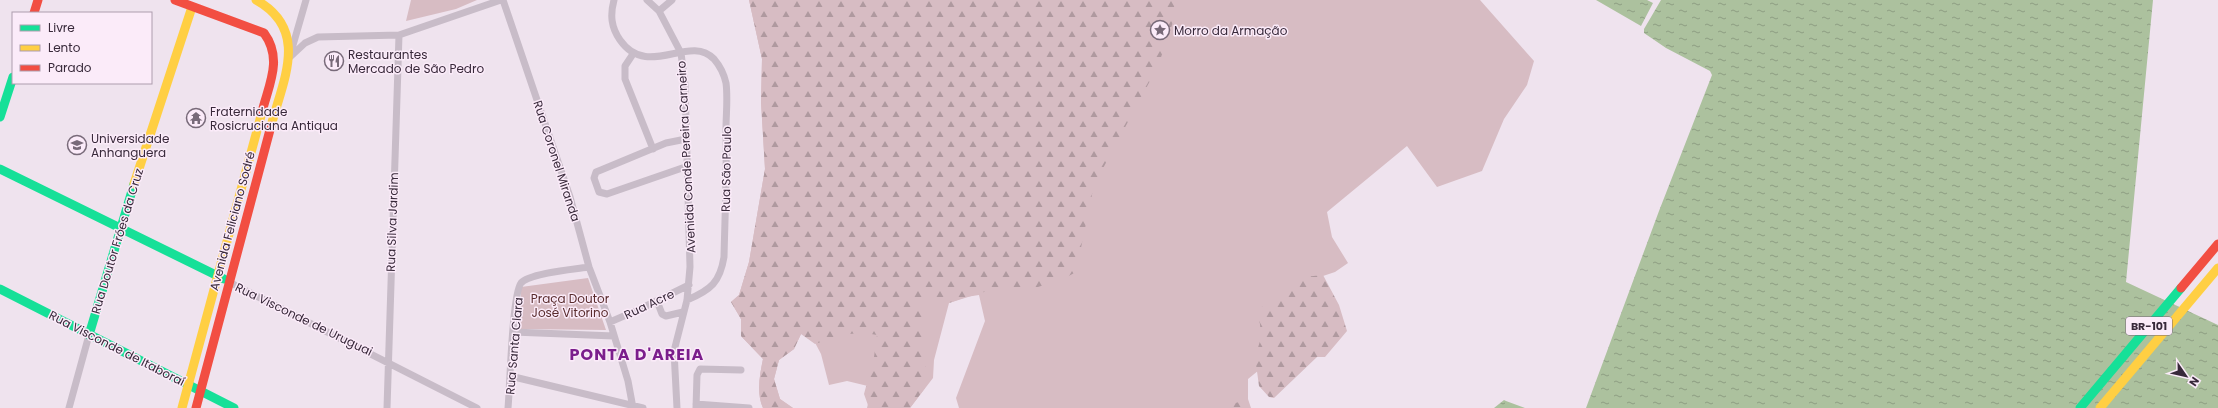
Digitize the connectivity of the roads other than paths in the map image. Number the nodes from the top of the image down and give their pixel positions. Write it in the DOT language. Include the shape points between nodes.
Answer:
graph roads {
  1 [pos="38,0"];
  2 [pos="175,0"];
  3 [pos="256,0"];
  4 [pos="306,0"];
  5 [pos="502,0"];
  6 [pos="614,0"];
  7 [pos="647,0"];
  8 [pos="672,0"];
  9 [pos="192,7"];
  10 [pos="659,11"];
  11 [pos="34,12"];
  12 [pos="399,35"];
  13 [pos="681,53"];
  14 [pos="633,54"];
  15 [pos="290,56"];
  16 [pos="12,80"];
  17 [pos="0,117"];
  18 [pos="686,139"];
  19 [pos="653,149"];
  20 [pos="688,166"];
  21 [pos="0,169"];
  22 [pos="119,229"];
  23 [pos="2218,244"];
  24 [pos="589,267"];
  25 [pos="2218,268"];
  26 [pos="218,276"];
  27 [pos="229,282"];
  28 [pos="689,285"];
  29 [pos="0,289"];
  30 [pos="687,300"];
  31 [pos="657,301"];
  32 [pos="683,312"];
  33 [pos="610,322"];
  34 [pos="514,332"];
  35 [pos="89,335"];
  36 [pos="614,336"];
  37 [pos="388,361"];
  38 [pos="741,370"];
  39 [pos="510,376"];
  40 [pos="188,384"];
  41 [pos="200,391"];
  42 [pos="696,406"];
  43 [pos="633,407"];
  44 [pos="69,408"];
  45 [pos="182,408"];
  46 [pos="196,408"];
  47 [pos="234,408"];
  48 [pos="387,408"];
  49 [pos="477,408"];
  50 [pos="508,408"];
  51 [pos="643,408"];
  52 [pos="677,408"];
  53 [pos="749,408"];
  54 [pos="2080,408"];
  55 [pos="2100,408"];
  1 -- 11 [label="main road"];
  2 -- 9 [label="main road"];
  3 -- 15 [label="main road" via="278,15 287,33"];
  4 -- 15 [label="street"];
  5 -- 12 [label="street"];
  5 -- 24 [label="street, Rua Coronel Miranda" via="570,196"];
  6 -- 14 [label="street" via="611,22 617,36"];
  7 -- 10 [label="street, Avenida Conde Pereira Carneiro"];
  8 -- 10 [label="street"];
  9 -- 22 [label="main road, Rua Doutor Fróes da Cruz"];
  9 -- 26 [label="main road, Avenida Feliciano Sodré" via="248,26 268,36 275,63"];
  10 -- 13 [label="street, Avenida Conde Pereira Carneiro"];
  12 -- 15 [label="street" via="318,37"];
  12 -- 37 [label="street, Rua Silva Jardim"];
  13 -- 14 [label="street, Rua São Paulo" via="654,57"];
  13 -- 18 [label="street, Avenida Conde Pereira Carneiro" via="685,84"];
  13 -- 30 [label="street, Rua São Paulo" via="699,51 708,54 721,69 726,91 727,159 722,272 707,290"];
  14 -- 19 [label="street" via="625,66 625,79"];
  15 -- 27 [label="main road, Avenida Feliciano Sodré"];
  16 -- 17 [label="main road"];
  18 -- 19 [label="street"];
  18 -- 20 [label="street, Avenida Conde Pereira Carneiro"];
  19 -- 20 [label="street" via="596,172 594,178 599,192 606,194"];
  20 -- 28 [label="street, Avenida Conde Pereira Carneiro" via="691,255"];
  21 -- 22 [label="main road, Rua Visconde de Uruguai"];
  22 -- 26 [label="main road, Rua Visconde de Uruguai"];
  22 -- 35 [label="main road, Rua Doutor Fróes da Cruz"];
  23 -- 54 [label="main road, BR-101"];
  24 -- 33 [label="street, Rua Coronel Miranda"];
  24 -- 34 [label="street, Rua Santa Clara" via="540,275 521,283"];
  25 -- 55 [label="main road, BR-101"];
  26 -- 27 [label="main road, Rua Visconde de Uruguai"];
  26 -- 40 [label="main road, Avenida Feliciano Sodré"];
  27 -- 37 [label="street, Rua Visconde de Uruguai"];
  27 -- 41 [label="main road, Avenida Feliciano Sodré"];
  28 -- 30 [label="street, Avenida Conde Pereira Carneiro"];
  28 -- 31 [label="street, Rua Acre"];
  29 -- 35 [label="main road, Rua Visconde de Itaboraí"];
  30 -- 32 [label="street, Avenida Conde Pereira Carneiro"];
  31 -- 32 [label="street" via="662,314 666,316"];
  31 -- 33 [label="street, Rua Acre"];
  32 -- 52 [label="street, Avenida Conde Pereira Carneiro" via="674,358"];
  33 -- 36 [label="street, Rua Coronel Miranda"];
  34 -- 36 [label="street"];
  34 -- 39 [label="street, Rua Santa Clara"];
  35 -- 40 [label="main road, Rua Visconde de Itaboraí"];
  35 -- 44 [label="street, Rua Doutor Fróes da Cruz"];
  36 -- 43 [label="street, Rua Coronel Miranda"];
  37 -- 48 [label="street, Rua Silva Jardim"];
  37 -- 49 [label="street, Rua Visconde de Uruguai"];
  38 -- 42 [label="street" via="700,369 697,374"];
  39 -- 43 [label="street"];
  39 -- 50 [label="street, Rua Santa Clara"];
  40 -- 41 [label="main road, Rua Visconde de Itaboraí"];
  40 -- 45 [label="main road, Avenida Feliciano Sodré"];
  41 -- 46 [label="main road, Avenida Feliciano Sodré"];
  41 -- 47 [label="main road, Rua Visconde de Itaboraí"];
  42 -- 53 [label="street"];
  43 -- 51 [label="street"];
}
